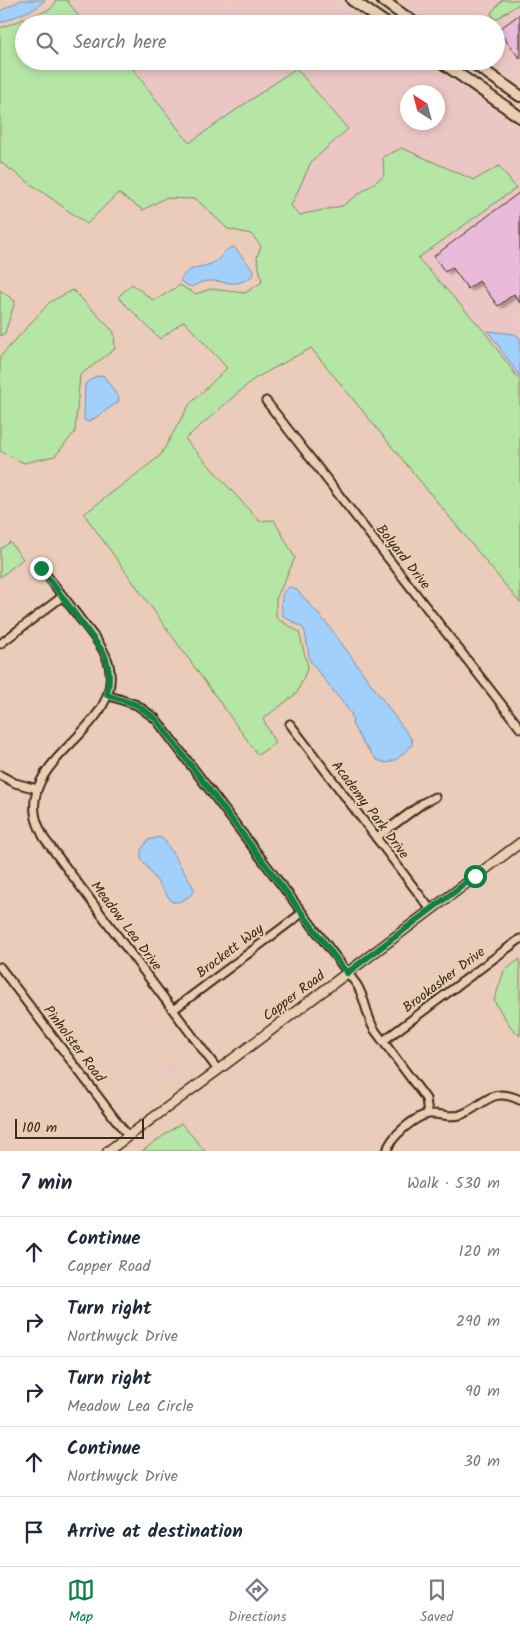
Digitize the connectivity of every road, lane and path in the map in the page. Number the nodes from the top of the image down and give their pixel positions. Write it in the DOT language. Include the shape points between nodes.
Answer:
graph roads {
  1 [pos="352,0"];
  2 [pos="382,0"];
  3 [pos="374,15"];
  4 [pos="403,15"];
  5 [pos="453,70"];
  6 [pos="483,70"];
  7 [pos="520,96"];
  8 [pos="520,117"];
  9 [pos="266,401"];
  10 [pos="41,568"];
  11 [pos="63,596"];
  12 [pos="0,644"];
  13 [pos="107,695"];
  14 [pos="290,724"];
  15 [pos="520,728"];
  16 [pos="0,775"];
  17 [pos="37,789"];
  18 [pos="435,798"];
  19 [pos="376,838"];
  20 [pos="520,843"];
  21 [pos="430,910"];
  22 [pos="302,912"];
  23 [pos="520,939"];
  24 [pos="0,967"];
  25 [pos="347,973"];
  26 [pos="174,1010"];
  27 [pos="383,1042"];
  28 [pos="218,1070"];
  29 [pos="520,1100"];
  30 [pos="428,1114"];
  31 [pos="128,1136"];
  32 [pos="108,1151"];
  33 [pos="388,1151"];
  1 -- 3 [label="main road"];
  2 -- 4 [label="main road"];
  5 -- 8 [label="main road"];
  6 -- 7 [label="main road"];
  9 -- 15 [label="street, Bolyard Drive"];
  10 -- 11 [label="street"];
  11 -- 12 [label="street"];
  11 -- 13 [label="street" via="104,653 110,679"];
  13 -- 17 [label="street" via="96,716 49,769"];
  13 -- 22 [label="street" via="137,705 156,719"];
  14 -- 19 [label="street, Academy Park Drive"];
  16 -- 17 [label="street"];
  17 -- 26 [label="street, Meadow Lea Drive" via="35,813 44,838"];
  18 -- 19 [label="street" via="422,803"];
  19 -- 21 [label="street, Academy Park Drive"];
  20 -- 21 [label="street, Capper Road"];
  21 -- 25 [label="street, Capper Road"];
  22 -- 25 [label="street"];
  22 -- 26 [label="street, Brockett Way"];
  23 -- 27 [label="street, Brookasher Drive"];
  24 -- 31 [label="street, Pinholster Road"];
  25 -- 27 [label="street" via="364,995 369,1020"];
  25 -- 28 [label="street, Capper Road"];
  26 -- 28 [label="street, Meadow Lea Drive"];
  27 -- 30 [label="street" via="426,1099"];
  28 -- 31 [label="street, Capper Road"];
  29 -- 30 [label="street" via="502,1095 491,1097 459,1115"];
  30 -- 33 [label="street" via="416,1119 396,1136"];
  31 -- 32 [label="street, Capper Road"];
}
